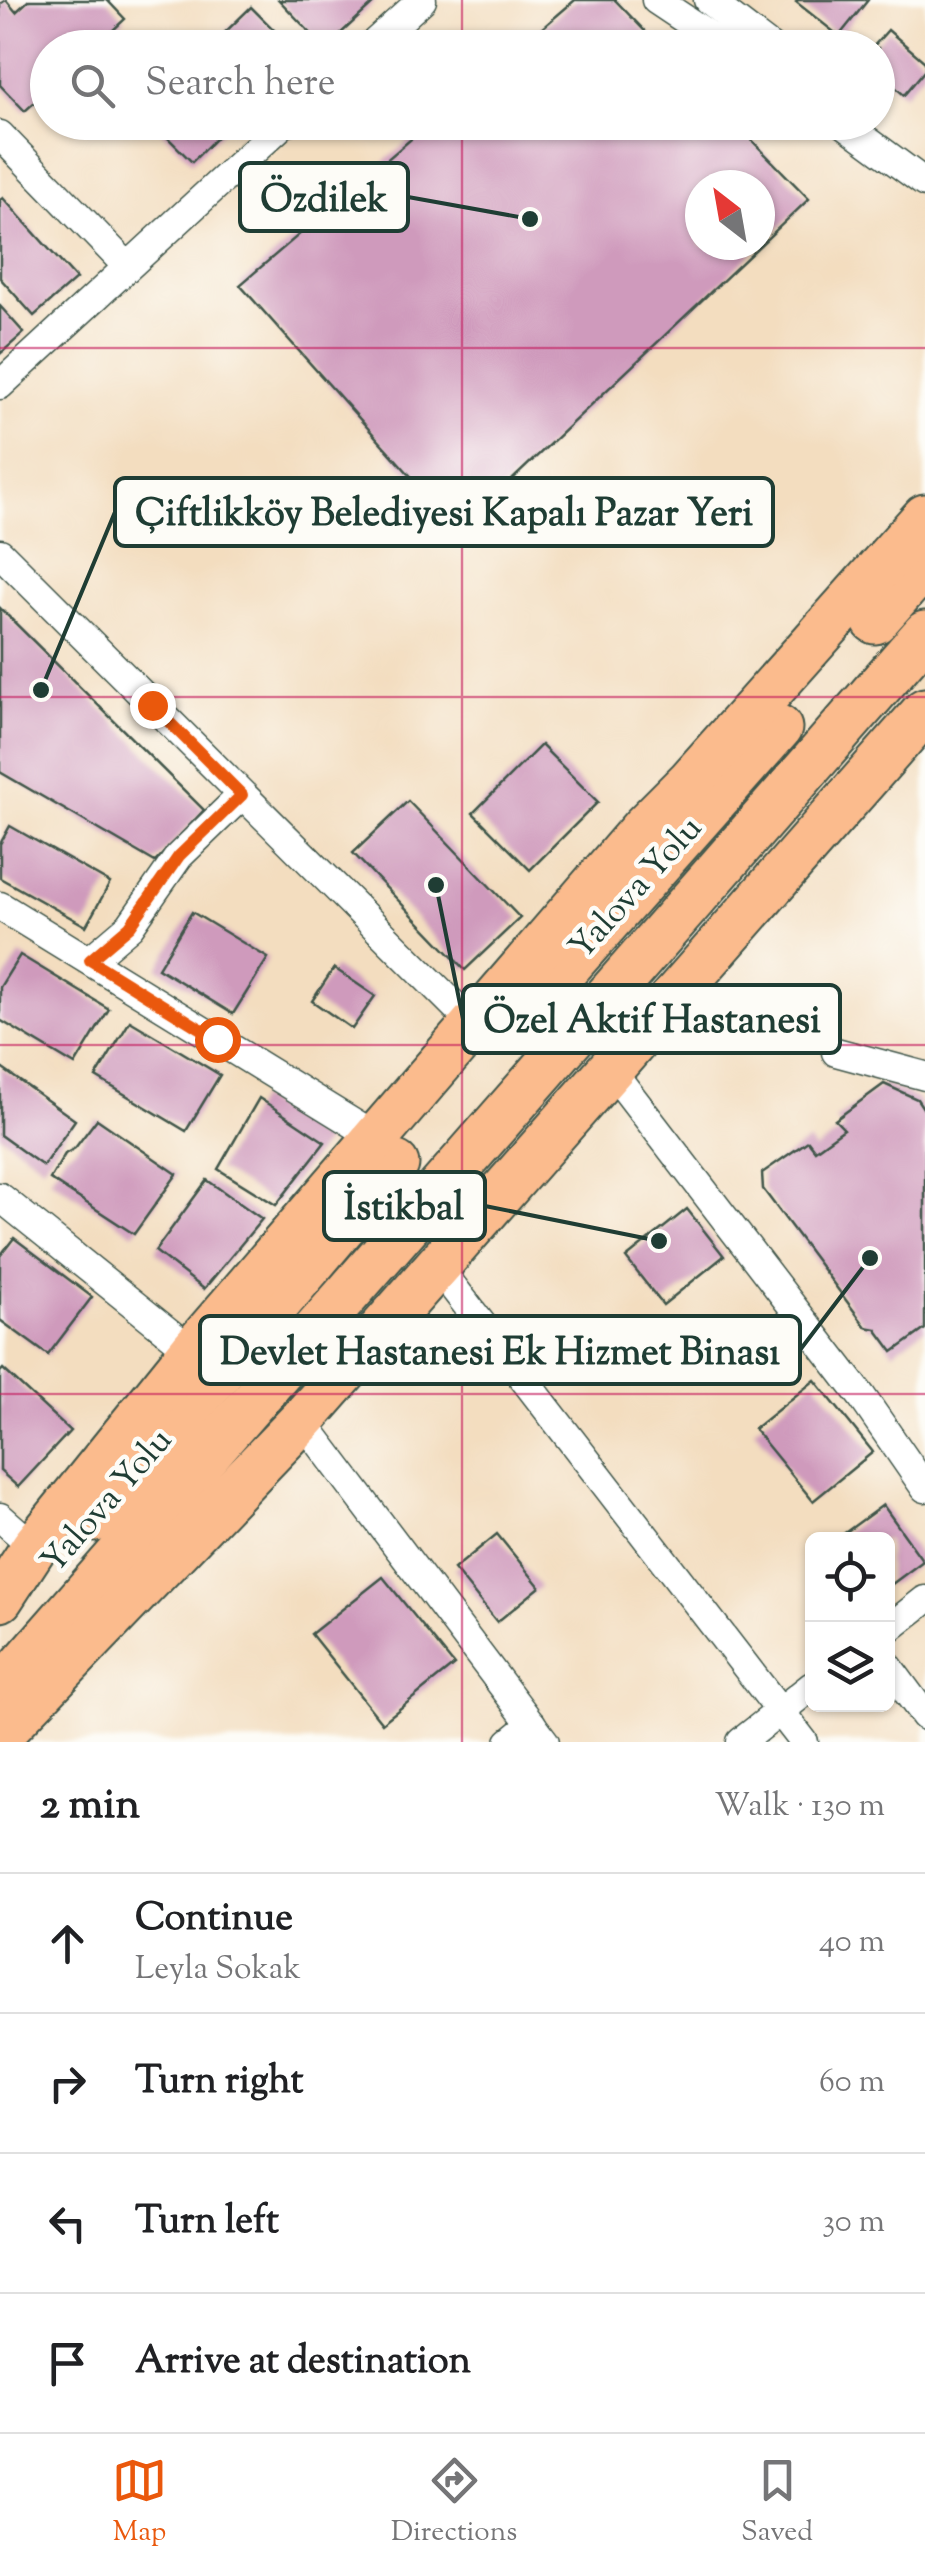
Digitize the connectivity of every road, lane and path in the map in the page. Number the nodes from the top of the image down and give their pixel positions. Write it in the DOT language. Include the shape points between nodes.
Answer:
graph roads {
  1 [pos="422,0"];
  2 [pos="656,0"];
  3 [pos="708,0"];
  4 [pos="389,30"];
  5 [pos="701,30"];
  6 [pos="747,30"];
  7 [pos="0,135"];
  8 [pos="895,139"];
  9 [pos="266,140"];
  10 [pos="866,140"];
  11 [pos="925,162"];
  12 [pos="925,183"];
  13 [pos="127,266"];
  14 [pos="0,385"];
  15 [pos="925,517"];
  16 [pos="0,553"];
  17 [pos="925,565"];
  18 [pos="925,634"];
  19 [pos="925,711"];
  20 [pos="242,795"];
  21 [pos="0,906"];
  22 [pos="90,960"];
  23 [pos="475,1026"];
  24 [pos="836,1052"];
  25 [pos="610,1069"];
  26 [pos="925,1076"];
  27 [pos="377,1138"];
  28 [pos="0,1197"];
  29 [pos="436,1265"];
  30 [pos="192,1351"];
  31 [pos="302,1420"];
  32 [pos="925,1488"];
  33 [pos="0,1518"];
  34 [pos="34,1547"];
  35 [pos="0,1599"];
  36 [pos="925,1600"];
  37 [pos="895,1624"];
  38 [pos="0,1625"];
  39 [pos="895,1675"];
  40 [pos="0,1691"];
  41 [pos="805,1691"];
  42 [pos="780,1711"];
  43 [pos="925,1716"];
  44 [pos="0,1734"];
  45 [pos="529,1736"];
  46 [pos="740,1742"];
  47 [pos="804,1742"];
  1 -- 4 [label="street"];
  2 -- 5 [label="street"];
  3 -- 6 [label="street"];
  7 -- 13 [label="street"];
  8 -- 11 [label="street"];
  9 -- 13 [label="street"];
  10 -- 12 [label="street"];
  13 -- 14 [label="street"];
  15 -- 23 [label="highway" via="644,827"];
  16 -- 20 [label="street"];
  17 -- 38 [label="highway, Yalova Yolu" via="461,1086"];
  18 -- 40 [label="highway"];
  19 -- 25 [label="highway"];
  20 -- 22 [label="street" via="179,856 130,926"];
  20 -- 23 [label="street"];
  21 -- 22 [label="street"];
  22 -- 27 [label="street"];
  23 -- 27 [label="highway"];
  24 -- 26 [label="street"];
  25 -- 29 [label="highway"];
  25 -- 32 [label="street"];
  27 -- 30 [label="highway"];
  28 -- 30 [label="street"];
  29 -- 31 [label="highway"];
  29 -- 42 [label="street"];
  30 -- 34 [label="highway"];
  31 -- 44 [label="highway"];
  31 -- 45 [label="street"];
  33 -- 34 [label="street"];
  34 -- 35 [label="highway"];
  36 -- 37 [label="street"];
  39 -- 43 [label="street"];
  41 -- 42 [label="street"];
  42 -- 46 [label="street"];
  42 -- 47 [label="street"];
}
